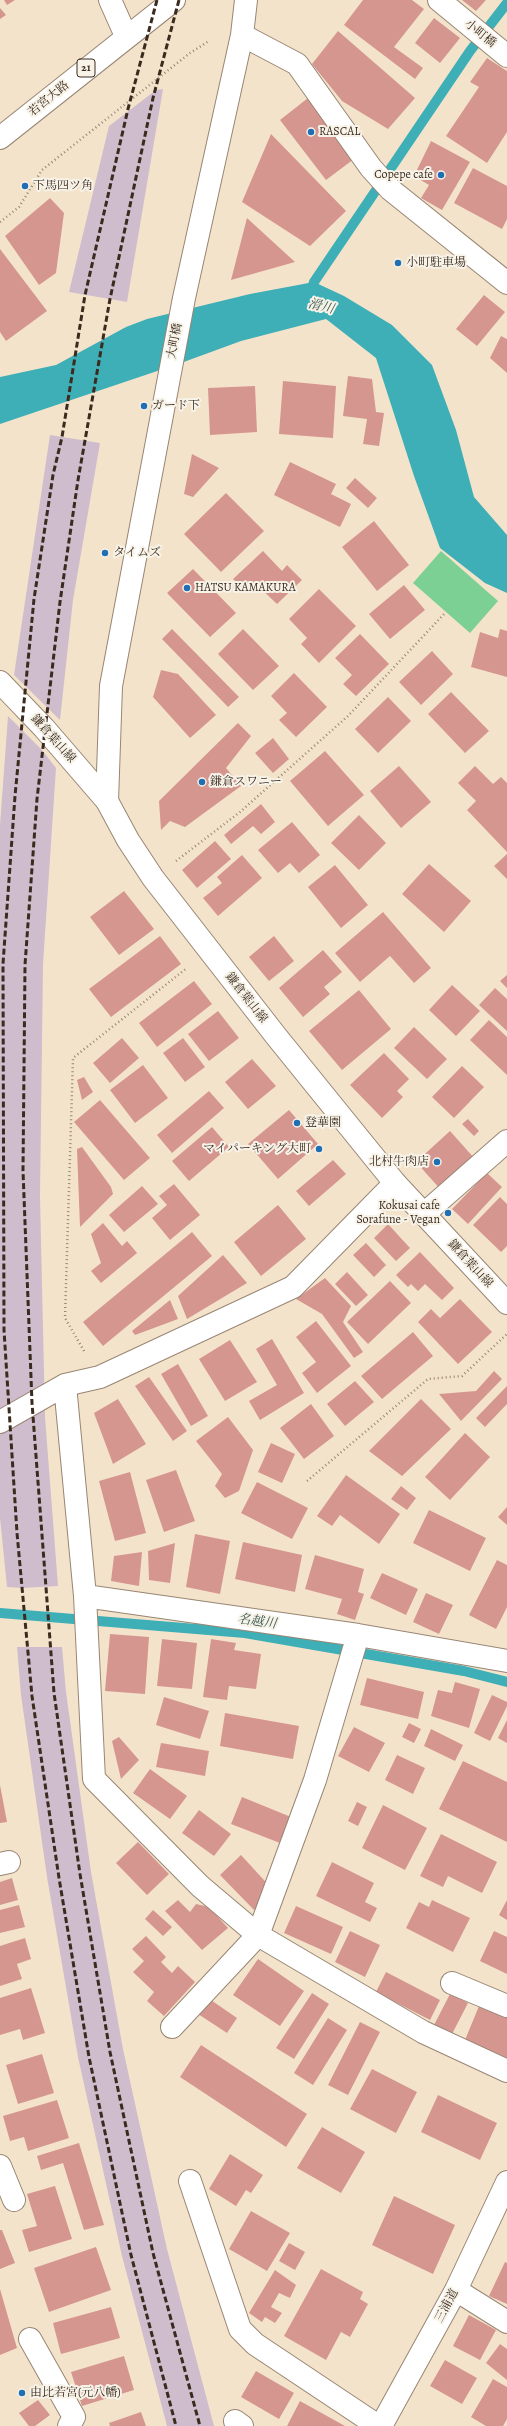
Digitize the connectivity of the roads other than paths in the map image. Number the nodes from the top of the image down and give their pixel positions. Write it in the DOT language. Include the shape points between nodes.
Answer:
graph roads {
  1 [pos="110,0"];
  2 [pos="174,0"];
  3 [pos="246,0"];
  4 [pos="446,6"];
  5 [pos="242,35"];
  6 [pos="126,36"];
  7 [pos="507,56"];
  8 [pos="0,138"];
  9 [pos="507,283"];
  10 [pos="0,682"];
  11 [pos="107,800"];
  12 [pos="507,1141"];
  13 [pos="395,1183"];
  14 [pos="424,1214"];
  15 [pos="507,1303"];
  16 [pos="65,1385"];
  17 [pos="0,1422"];
  18 [pos="85,1596"];
  19 [pos="358,1635"];
  20 [pos="507,1661"];
  21 [pos="258,1935"];
  22 [pos="452,1983"];
  23 [pos="507,2006"];
  24 [pos="172,2027"];
  25 [pos="507,2071"];
  26 [pos="0,2166"];
  27 [pos="190,2181"];
  28 [pos="507,2182"];
  29 [pos="14,2200"];
  30 [pos="456,2290"];
  31 [pos="507,2322"];
  32 [pos="30,2339"];
  33 [pos="69,2426"];
  34 [pos="378,2426"];
  35 [pos="381,2426"];
  1 -- 6 [label="street"];
  2 -- 6 [label="street, 若宮大路 / 21"];
  3 -- 5 [label="street, 大町橋"];
  4 -- 7 [label="street, 小町橋"];
  5 -- 9 [label="street" via="297,64 370,168 392,190"];
  5 -- 11 [label="street, 大町橋" via="184,298 111,686"];
  6 -- 8 [label="street, 若宮大路 / 21"];
  10 -- 11 [label="street, 鎌倉葉山線"];
  11 -- 13 [label="street, 鎌倉葉山線" via="128,840 153,878"];
  12 -- 14 [label="street"];
  13 -- 14 [label="street, 鎌倉葉山線"];
  13 -- 16 [label="street" via="293,1287 100,1377"];
  14 -- 15 [label="street, 鎌倉葉山線"];
  16 -- 17 [label="street"];
  16 -- 18 [label="street"];
  18 -- 19 [label="street"];
  18 -- 21 [label="street" via="94,1779 200,1886"];
  19 -- 20 [label="street"];
  19 -- 21 [label="street" via="315,1780"];
  21 -- 24 [label="street"];
  21 -- 25 [label="street" via="423,2032"];
  22 -- 23 [label="street"];
  26 -- 29 [label="street"];
  27 -- 34 [label="street" via="240,2329 255,2344"];
  28 -- 30 [label="street, 三浦道"];
  30 -- 31 [label="street"];
  30 -- 35 [label="street, 三浦道"];
  32 -- 33 [label="street" via="74,2418"];
}
